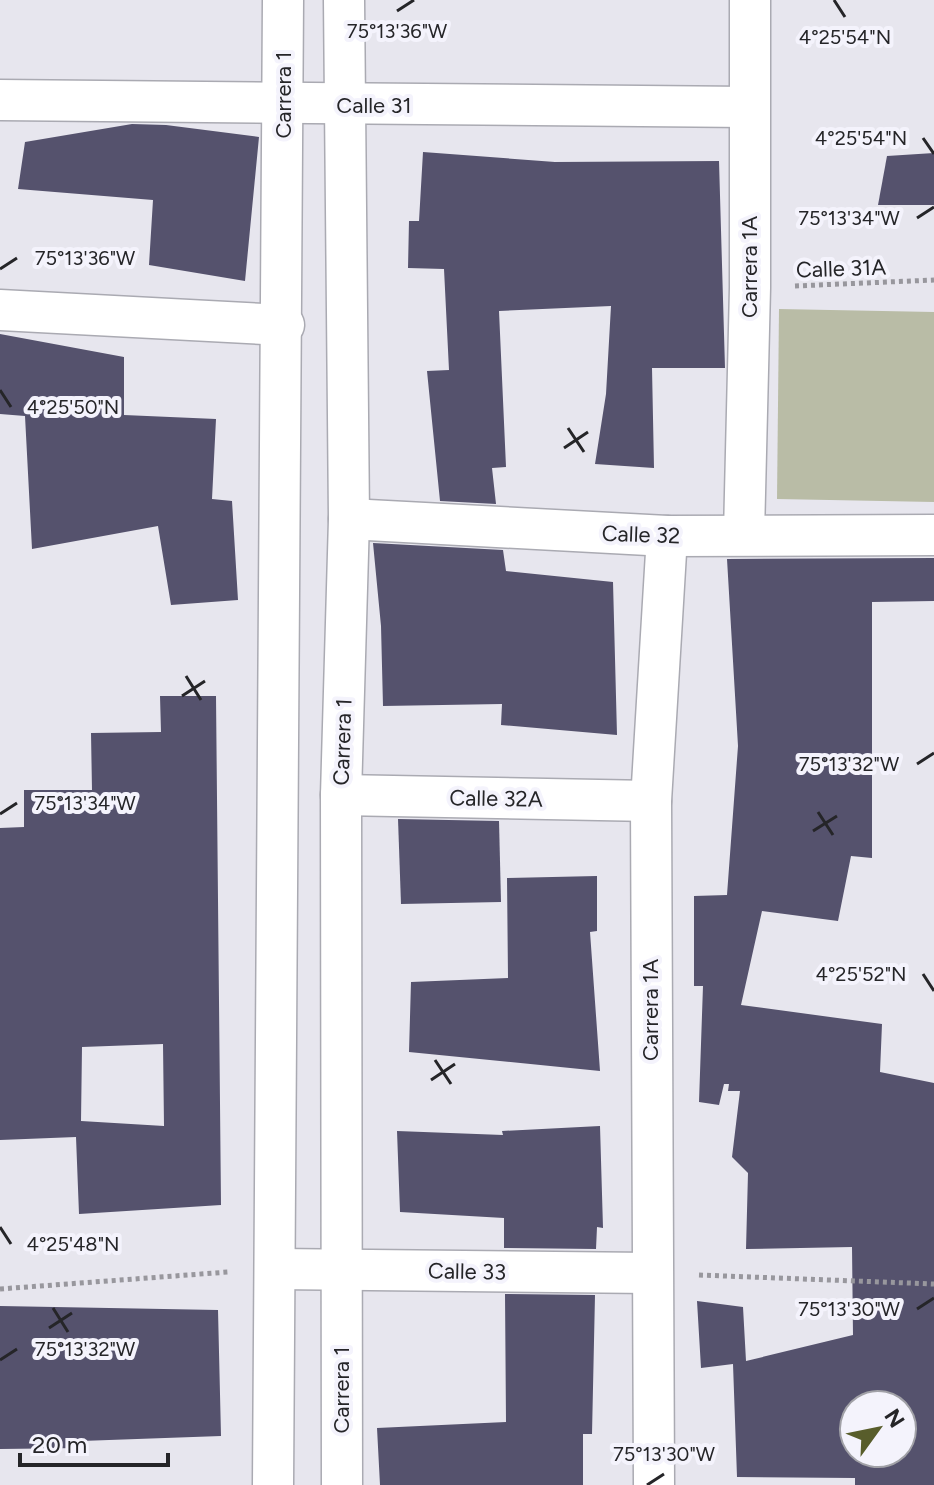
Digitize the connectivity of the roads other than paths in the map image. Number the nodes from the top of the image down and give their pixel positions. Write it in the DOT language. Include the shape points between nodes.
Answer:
graph roads {
  1 [pos="283,0"];
  2 [pos="344,0"];
  3 [pos="750,0"];
  4 [pos="0,100"];
  5 [pos="283,104"];
  6 [pos="343,105"];
  7 [pos="748,107"];
  8 [pos="0,310"];
  9 [pos="284,325"];
  10 [pos="349,519"];
  11 [pos="744,534"];
  12 [pos="934,535"];
  13 [pos="667,536"];
  14 [pos="341,795"];
  15 [pos="651,801"];
  16 [pos="277,1269"];
  17 [pos="341,1269"];
  18 [pos="650,1273"];
  19 [pos="273,1485"];
  20 [pos="342,1485"];
  21 [pos="654,1485"];
  1 -- 5 [label="street, Carrera 1"];
  2 -- 6 [label="street, Carrera 1"];
  3 -- 7 [label="street, Carrera 1A"];
  4 -- 5 [label="street, Calle 31"];
  5 -- 6 [label="street, Calle 31"];
  5 -- 9 [label="street, Carrera 1"];
  6 -- 7 [label="street, Calle 31"];
  6 -- 10 [label="street, Carrera 1"];
  7 -- 11 [label="street, Carrera 1A"];
  8 -- 9 [label="street"];
  9 -- 16 [label="street, Carrera 1"];
  10 -- 13 [label="street, Calle 32"];
  10 -- 14 [label="street, Carrera 1"];
  11 -- 12 [label="street, Calle 32"];
  11 -- 13 [label="street, Calle 32"];
  13 -- 15 [label="street, Carrera 1A"];
  14 -- 15 [label="street, Calle 32A"];
  14 -- 17 [label="street, Carrera 1"];
  15 -- 18 [label="street, Carrera 1A"];
  16 -- 17 [label="street, Calle 33"];
  16 -- 19 [label="street, Carrera 1"];
  17 -- 18 [label="street, Calle 33"];
  17 -- 20 [label="street, Carrera 1"];
  18 -- 21 [label="street, Carrera 1A"];
}
